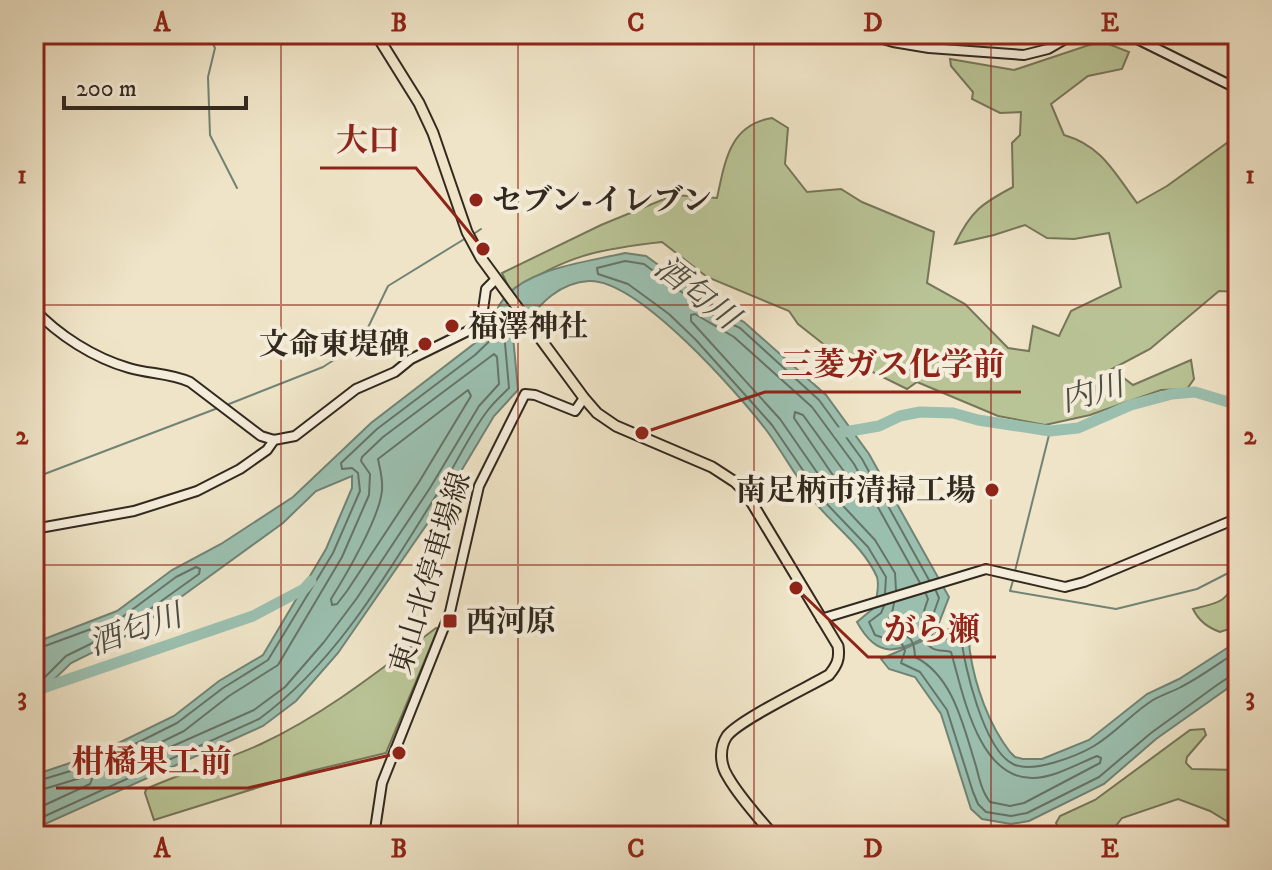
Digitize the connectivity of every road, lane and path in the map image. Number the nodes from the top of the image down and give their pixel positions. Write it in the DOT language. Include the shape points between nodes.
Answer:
graph roads {
  1 [pos="866,34"];
  2 [pos="1074,34"];
  3 [pos="1127,34"];
  4 [pos="380,36"];
  5 [pos="1238,89"];
  6 [pos="495,280"];
  7 [pos="34,309"];
  8 [pos="584,398"];
  9 [pos="274,440"];
  10 [pos="1238,518"];
  11 [pos="34,529"];
  12 [pos="821,619"];
  13 [pos="374,836"];
  14 [pos="774,836"];
  1 -- 2 [label="main road" via="929,48 1024,55"];
  3 -- 5 [label="main road"];
  4 -- 6 [label="main road" via="433,133 469,236"];
  6 -- 8 [label="main road"];
  6 -- 9 [label="main road" via="486,289 482,317 470,330 356,389 295,436"];
  7 -- 9 [label="main road" via="67,339 127,368 190,382 261,436"];
  8 -- 12 [label="main road" via="616,426 735,482"];
  8 -- 13 [label="main road, 東山北停車場線" via="575,411 525,394 479,486 450,612 382,783"];
  9 -- 11 [label="main road" via="240,469 197,491 134,511"];
  10 -- 12 [label="main road" via="1065,587 986,569"];
  12 -- 14 [label="main road" via="838,646 837,665 829,675 743,723 722,745 727,776"];
}
